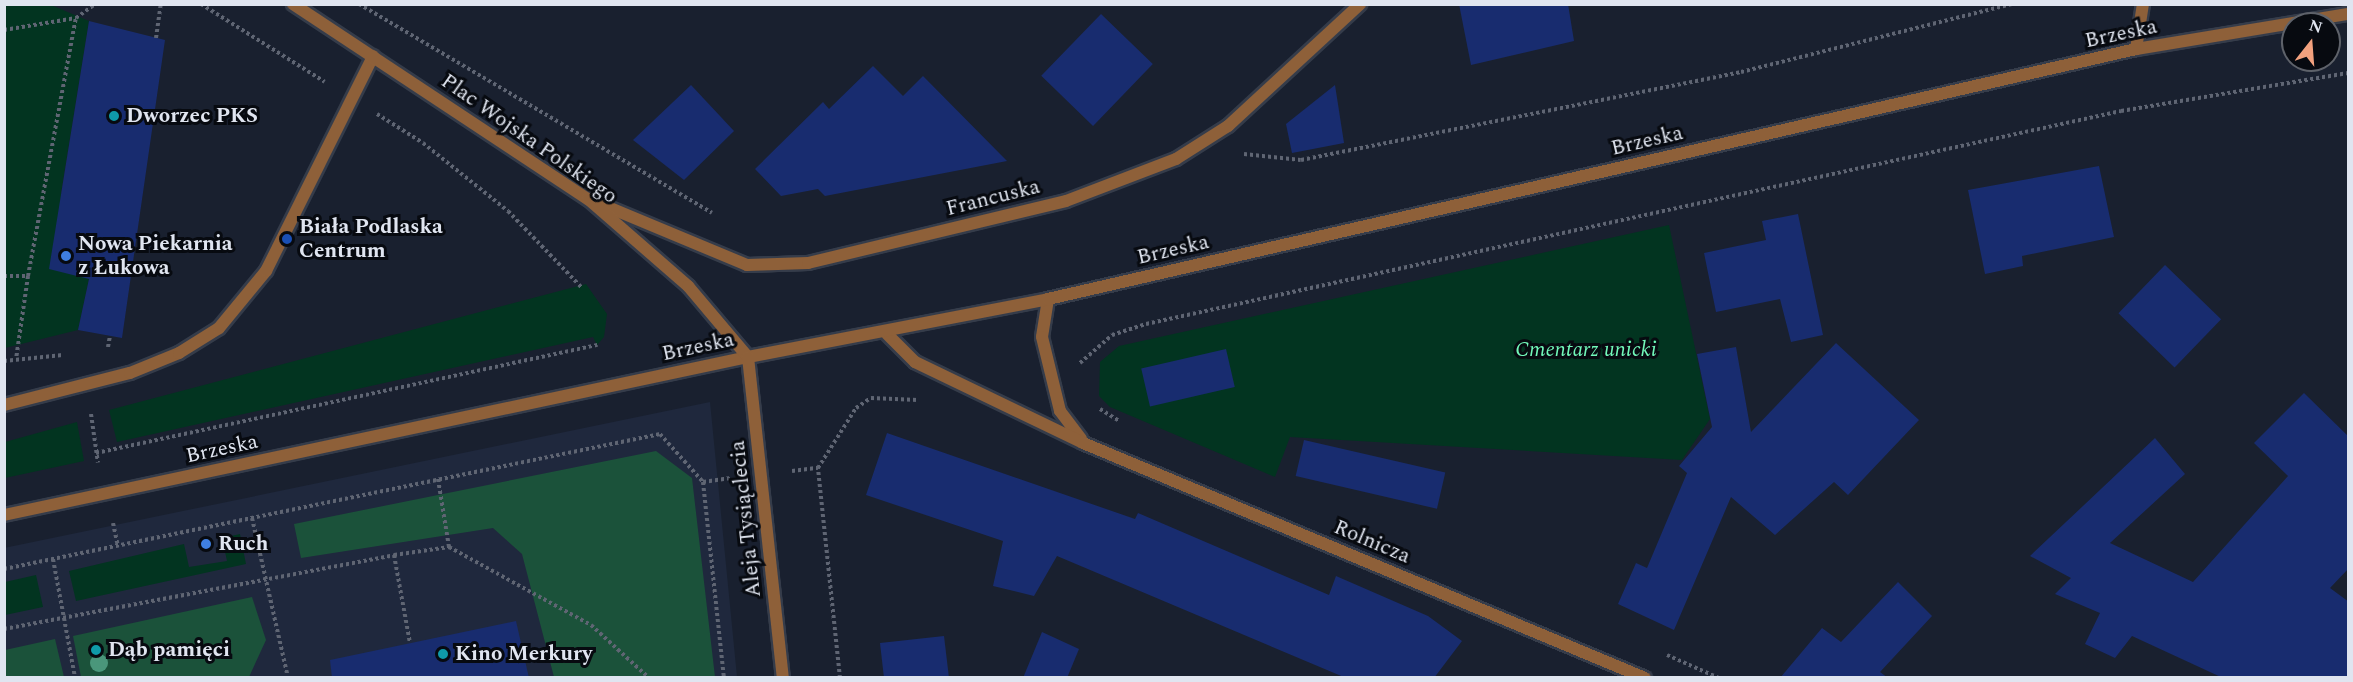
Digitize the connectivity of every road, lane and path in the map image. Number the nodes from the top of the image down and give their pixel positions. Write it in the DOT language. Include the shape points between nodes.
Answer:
graph roads {
  1 [pos="95,4"];
  2 [pos="161,4"];
  3 [pos="201,4"];
  4 [pos="293,4"];
  5 [pos="359,4"];
  6 [pos="1360,4"];
  7 [pos="2012,4"];
  8 [pos="2143,4"];
  9 [pos="2349,14"];
  10 [pos="76,18"];
  11 [pos="4,30"];
  12 [pos="156,38"];
  13 [pos="2136,49"];
  14 [pos="373,56"];
  15 [pos="2349,73"];
  16 [pos="352,98"];
  17 [pos="1234,153"];
  18 [pos="588,199"];
  19 [pos="723,219"];
  20 [pos="4,276"];
  21 [pos="28,276"];
  22 [pos="582,288"];
  23 [pos="1048,299"];
  24 [pos="887,334"];
  25 [pos="597,345"];
  26 [pos="74,354"];
  27 [pos="748,357"];
  28 [pos="16,359"];
  29 [pos="4,361"];
  30 [pos="1078,366"];
  31 [pos="924,400"];
  32 [pos="4,405"];
  33 [pos="91,419"];
  34 [pos="1083,442"];
  35 [pos="95,447"];
  36 [pos="96,453"];
  37 [pos="438,479"];
  38 [pos="4,514"];
  39 [pos="252,518"];
  40 [pos="449,547"];
  41 [pos="394,555"];
  42 [pos="53,559"];
  43 [pos="4,569"];
  44 [pos="265,576"];
  45 [pos="65,617"];
  46 [pos="4,629"];
  47 [pos="410,644"];
  48 [pos="75,678"];
  49 [pos="288,678"];
  50 [pos="649,678"];
  51 [pos="724,678"];
  52 [pos="783,678"];
  53 [pos="840,678"];
  54 [pos="1646,678"];
  1 -- 10 [label="path"];
  2 -- 12 [label="path"];
  3 -- 16 [label="path"];
  4 -- 14 [label="street, Plac Wojska Polskiego"];
  5 -- 19 [label="path"];
  6 -- 18 [label="street, Francuska" via="1228,126 1176,159 1066,201 808,263 747,265"];
  7 -- 17 [label="path" via="1741,72 1301,160"];
  8 -- 13 [label="street"];
  9 -- 13 [label="street, Brzeska"];
  10 -- 11 [label="path"];
  10 -- 21 [label="path"];
  13 -- 23 [label="street, Brzeska"];
  14 -- 16 [label="street"];
  14 -- 18 [label="street, Plac Wojska Polskiego"];
  15 -- 30 [label="path" via="2121,111 1146,324 1112,335"];
  16 -- 22 [label="path" via="423,142 508,211"];
  16 -- 32 [label="street" via="266,272 219,328 179,353 130,373"];
  18 -- 27 [label="street, Plac Wojska Polskiego" via="688,286"];
  20 -- 21 [label="path"];
  21 -- 28 [label="path"];
  23 -- 24 [label="street, Brzeska"];
  23 -- 34 [label="street" via="1042,337 1055,393 1060,411"];
  24 -- 27 [label="street, Brzeska"];
  24 -- 34 [label="street, Rolnicza" via="915,362"];
  25 -- 36 [label="path"];
  26 -- 28 [label="path"];
  27 -- 38 [label="street, Brzeska"];
  27 -- 52 [label="street, Aleja Tysiąclecia"];
  28 -- 29 [label="path"];
  31 -- 53 [label="path" via="871,398 855,408 818,468"];
  33 -- 35 [label="path"];
  34 -- 54 [label="street, Rolnicza"];
  37 -- 39 [label="path"];
  37 -- 40 [label="path"];
  37 -- 51 [label="path" via="660,434 704,482"];
  39 -- 42 [label="path"];
  39 -- 44 [label="path"];
  40 -- 41 [label="path"];
  40 -- 50 [label="path" via="591,625"];
  41 -- 44 [label="path"];
  41 -- 47 [label="path"];
  42 -- 43 [label="path"];
  42 -- 45 [label="path"];
  44 -- 45 [label="path"];
  44 -- 49 [label="path"];
  45 -- 46 [label="path"];
  45 -- 48 [label="path"];
}
